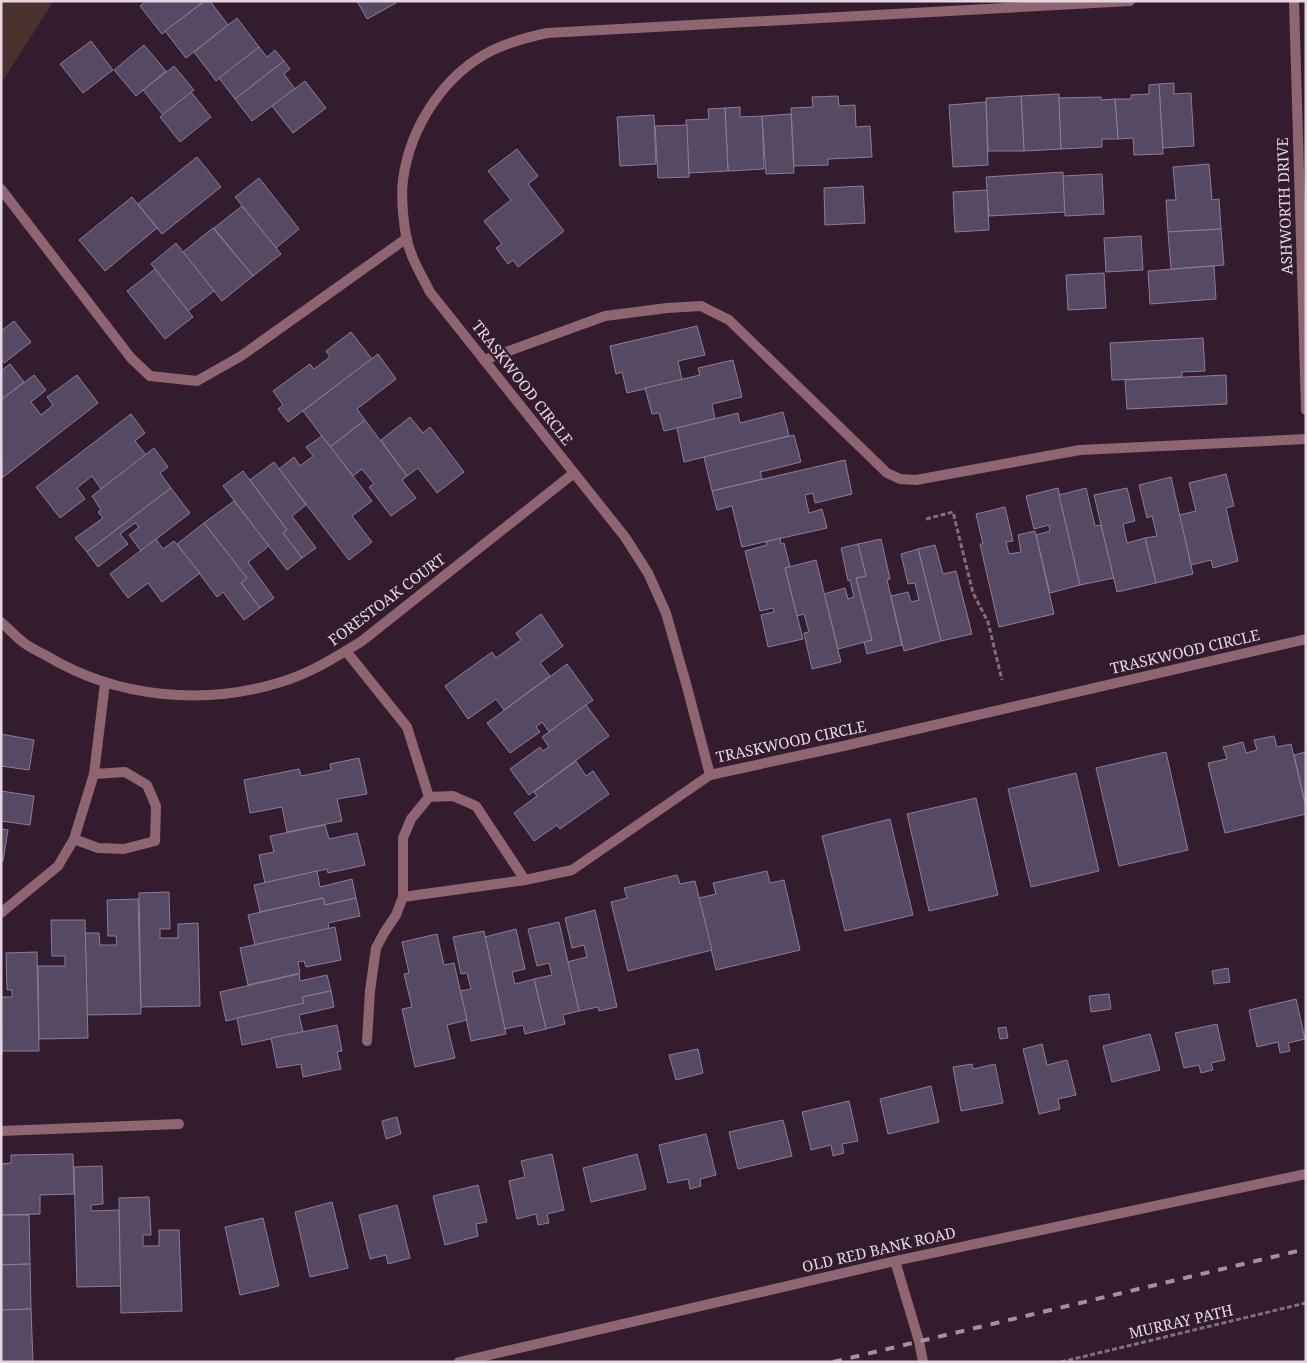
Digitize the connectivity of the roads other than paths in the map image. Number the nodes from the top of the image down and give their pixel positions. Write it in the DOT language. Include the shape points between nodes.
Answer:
graph roads {
  1 [pos="1129,1"];
  2 [pos="1294,1"];
  3 [pos="1,189"];
  4 [pos="1303,208"];
  5 [pos="407,238"];
  6 [pos="484,360"];
  7 [pos="1305,360"];
  8 [pos="1306,410"];
  9 [pos="1306,439"];
  10 [pos="574,473"];
  11 [pos="1,622"];
  12 [pos="1306,640"];
  13 [pos="346,651"];
  14 [pos="105,683"];
  15 [pos="94,774"];
  16 [pos="710,775"];
  17 [pos="429,796"];
  18 [pos="74,839"];
  19 [pos="525,880"];
  20 [pos="403,897"];
  21 [pos="1,913"];
  22 [pos="367,1041"];
  23 [pos="179,1124"];
  24 [pos="1,1131"];
  25 [pos="1306,1174"];
  26 [pos="895,1261"];
  27 [pos="459,1362"];
  28 [pos="924,1362"];
  1 -- 5 [label="street, TRASKWOOD CIRCLE" via="546,33 518,40 491,51 467,67 445,87 428,111 414,137 403,180 402,209"];
  2 -- 4 [label="street, ASHWORTH DRIVE"];
  3 -- 5 [label="street" via="131,358 150,376 198,381 241,356"];
  4 -- 7 [label="street, ASHWORTH DRIVE"];
  5 -- 6 [label="street, TRASKWOOD CIRCLE" via="416,266 430,292"];
  6 -- 9 [label="street" via="605,316 701,306 729,320 887,473 900,479 916,480 1080,450"];
  6 -- 10 [label="street, TRASKWOOD CIRCLE"];
  7 -- 8 [label="street, ASHWORTH DRIVE"];
  10 -- 13 [label="street, FORESTOAK COURT"];
  10 -- 16 [label="street, TRASKWOOD CIRCLE" via="625,537 648,573 666,613"];
  11 -- 14 [label="street, FORESTOAK COURT" via="24,643 63,666"];
  12 -- 16 [label="street, TRASKWOOD CIRCLE"];
  13 -- 14 [label="street, FORESTOAK COURT" via="282,682 238,692 194,696 149,693"];
  13 -- 17 [label="street" via="407,727"];
  14 -- 15 [label="street"];
  15 -- 18 [label="street"];
  15 -- 18 [label="street" via="125,772 147,785 156,806 155,841 124,848 98,848"];
  16 -- 19 [label="street" via="572,870"];
  17 -- 19 [label="street" via="453,796 476,806"];
  17 -- 20 [label="street" via="411,819 402,838"];
  18 -- 21 [label="street" via="58,866"];
  19 -- 20 [label="street"];
  20 -- 22 [label="street" via="376,948"];
  23 -- 24 [label="street"];
  25 -- 26 [label="street, OLD RED BANK ROAD"];
  26 -- 27 [label="street, OLD RED BANK ROAD"];
  26 -- 28 [label="street"];
}
